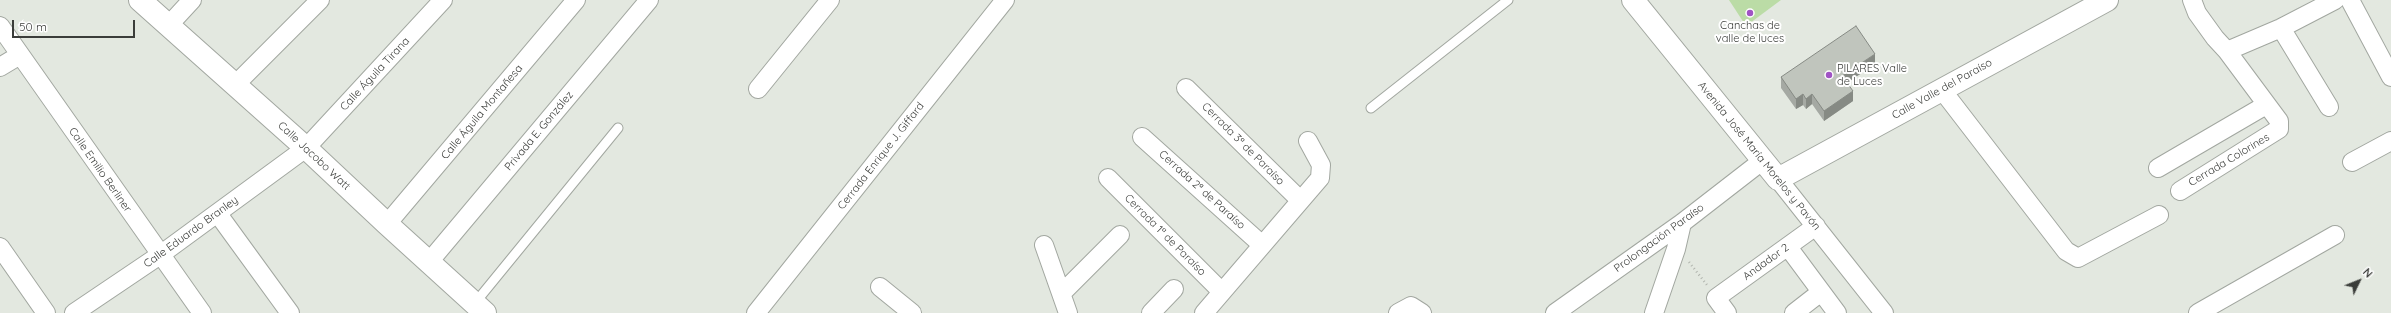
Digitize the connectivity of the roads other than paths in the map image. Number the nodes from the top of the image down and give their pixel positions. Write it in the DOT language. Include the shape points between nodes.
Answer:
graph roads {
  1 [pos="140,0"];
  2 [pos="192,0"];
  3 [pos="320,0"];
  4 [pos="443,0"];
  5 [pos="576,0"];
  6 [pos="649,0"];
  7 [pos="830,0"];
  8 [pos="1005,0"];
  9 [pos="1508,0"];
  10 [pos="1633,0"];
  11 [pos="2107,0"];
  12 [pos="2192,0"];
  13 [pos="2335,0"];
  14 [pos="2350,0"];
  15 [pos="0,26"];
  16 [pos="168,26"];
  17 [pos="2281,28"];
  18 [pos="2227,51"];
  19 [pos="20,55"];
  20 [pos="0,67"];
  21 [pos="2391,77"];
  22 [pos="235,85"];
  23 [pos="1186,88"];
  24 [pos="758,89"];
  25 [pos="1942,90"];
  26 [pos="2266,105"];
  27 [pos="2329,107"];
  28 [pos="1371,108"];
  29 [pos="618,128"];
  30 [pos="1142,137"];
  31 [pos="1308,141"];
  32 [pos="2391,141"];
  33 [pos="306,148"];
  34 [pos="1762,161"];
  35 [pos="2352,162"];
  36 [pos="2158,168"];
  37 [pos="1108,178"];
  38 [pos="1778,179"];
  39 [pos="2180,191"];
  40 [pos="1300,200"];
  41 [pos="218,214"];
  42 [pos="2159,215"];
  43 [pos="1682,223"];
  44 [pos="387,224"];
  45 [pos="1816,226"];
  46 [pos="1120,235"];
  47 [pos="2334,235"];
  48 [pos="1261,244"];
  49 [pos="1044,245"];
  50 [pos="0,247"];
  51 [pos="1788,247"];
  52 [pos="160,255"];
  53 [pos="429,262"];
  54 [pos="880,287"];
  55 [pos="1174,289"];
  56 [pos="1222,292"];
  57 [pos="1821,292"];
  58 [pos="1062,293"];
  59 [pos="480,308"];
  60 [pos="46,313"];
  61 [pos="74,313"];
  62 [pos="202,313"];
  63 [pos="290,313"];
  64 [pos="756,313"];
  65 [pos="912,313"];
  66 [pos="1068,313"];
  67 [pos="1152,313"];
  68 [pos="1204,313"];
  69 [pos="1398,313"];
  70 [pos="1422,313"];
  71 [pos="1555,313"];
  72 [pos="1654,313"];
  73 [pos="1727,313"];
  74 [pos="1794,313"];
  75 [pos="1837,313"];
  76 [pos="1884,313"];
  77 [pos="2198,313"];
  1 -- 16 [label="street, Calle Jacobo Watt"];
  2 -- 16 [label="street"];
  3 -- 22 [label="street"];
  4 -- 33 [label="street, Calle Águila Tirana"];
  5 -- 44 [label="street, Calle Águila Montañesa"];
  6 -- 53 [label="street, Privada E. González"];
  7 -- 24 [label="street"];
  8 -- 64 [label="street, Cerrada Enrique J. Giffard"];
  9 -- 28 [label="lane"];
  10 -- 34 [label="street, Avenida José María Morelos y Pavón"];
  11 -- 25 [label="street, Calle Valle del Paraíso"];
  12 -- 18 [label="street, Cerrada Colorines" via="2206,26"];
  13 -- 17 [label="street"];
  14 -- 21 [label="street"];
  15 -- 19 [label="street, Calle Emilio Berliner"];
  16 -- 22 [label="street, Calle Jacobo Watt"];
  17 -- 18 [label="street"];
  17 -- 27 [label="street"];
  18 -- 26 [label="street, Cerrada Colorines"];
  19 -- 20 [label="street"];
  19 -- 52 [label="street, Calle Emilio Berliner"];
  22 -- 33 [label="street, Calle Jacobo Watt"];
  23 -- 40 [label="street, Cerrada 3ª de Paraíso"];
  25 -- 38 [label="street, Calle Valle del Paraíso"];
  25 -- 42 [label="street" via="2066,251 2078,258"];
  26 -- 36 [label="street"];
  26 -- 39 [label="street, Cerrada Colorines" via="2279,121 2279,129"];
  29 -- 59 [label="lane"];
  30 -- 48 [label="street, Cerrada 2ª de Paraíso"];
  31 -- 40 [label="street" via="1321,165 1320,178"];
  32 -- 35 [label="street"];
  33 -- 41 [label="street, Calle Eduardo Branley"];
  33 -- 44 [label="street, Calle Jacobo Watt"];
  34 -- 38 [label="street, Avenida José María Morelos y Pavón"];
  34 -- 43 [label="street, Prolongación Paraíso"];
  37 -- 56 [label="street, Cerrada 1ª de Paraíso"];
  38 -- 45 [label="street, Avenida José María Morelos y Pavón"];
  40 -- 48 [label="street"];
  41 -- 52 [label="street, Calle Eduardo Branley"];
  41 -- 63 [label="street"];
  43 -- 71 [label="street, Prolongación Paraíso"];
  43 -- 72 [label="street"];
  44 -- 53 [label="street, Calle Jacobo Watt"];
  45 -- 51 [label="street, Andador 2"];
  45 -- 76 [label="street, Avenida José María Morelos y Pavón"];
  46 -- 58 [label="street"];
  47 -- 77 [label="street"];
  48 -- 56 [label="street"];
  49 -- 58 [label="street"];
  50 -- 60 [label="street"];
  51 -- 57 [label="street"];
  51 -- 73 [label="street, Andador 2" via="1716,298"];
  52 -- 61 [label="street, Calle Eduardo Branley"];
  52 -- 62 [label="street, Calle Emilio Berliner"];
  53 -- 59 [label="street, Calle Jacobo Watt"];
  54 -- 65 [label="street"];
  55 -- 67 [label="street"];
  56 -- 68 [label="street"];
  57 -- 74 [label="street"];
  57 -- 75 [label="street"];
  58 -- 66 [label="street"];
  69 -- 70 [label="street" via="1411,306"];
}
